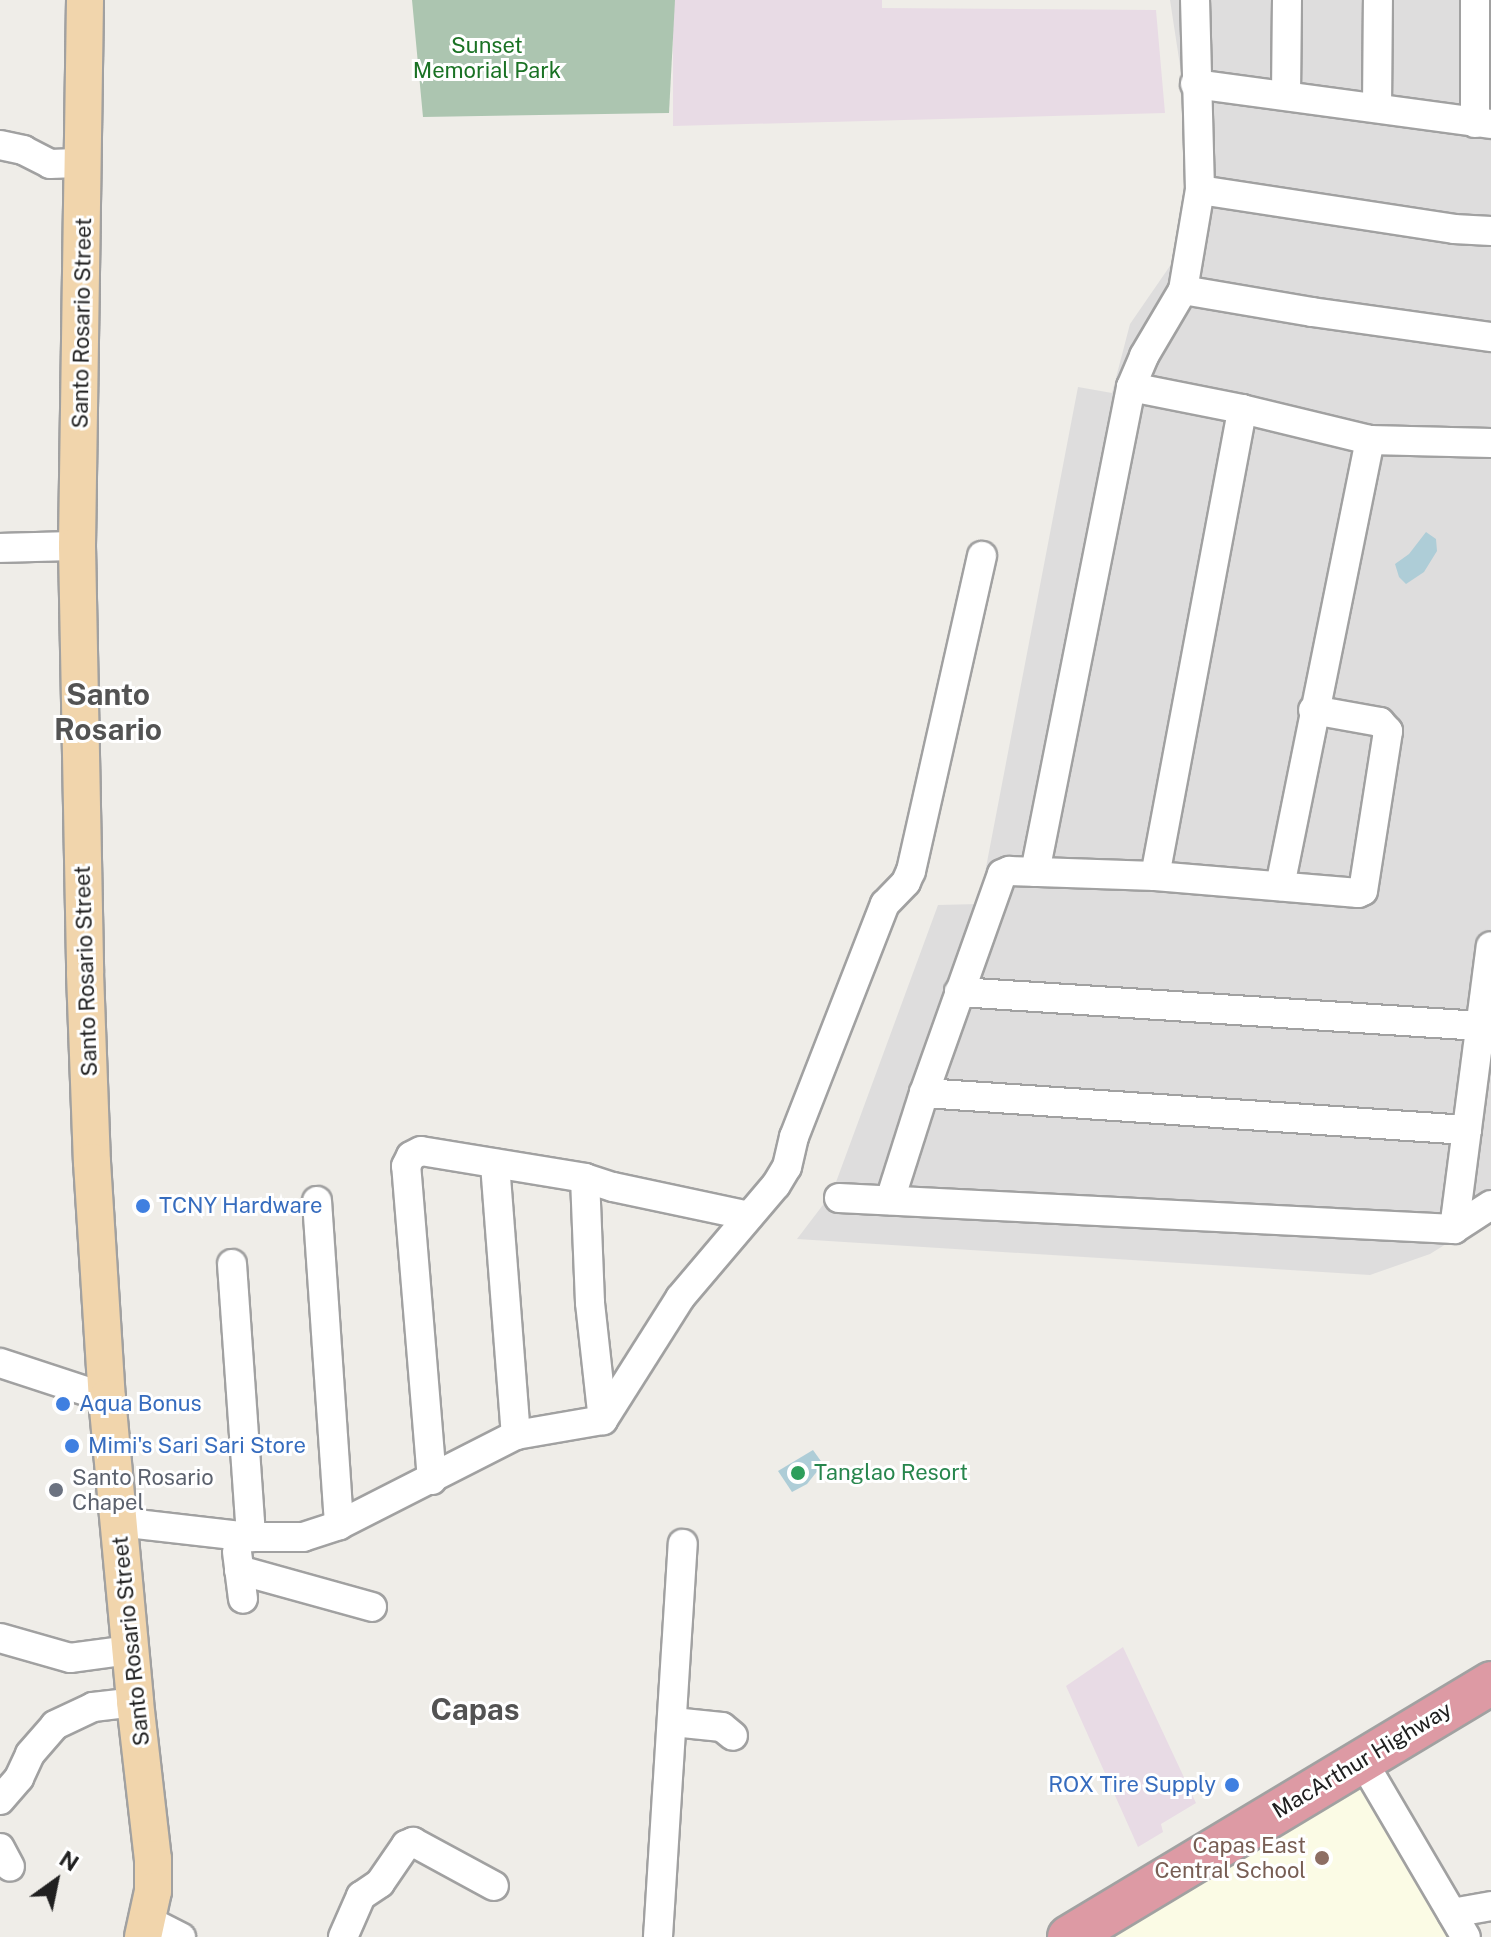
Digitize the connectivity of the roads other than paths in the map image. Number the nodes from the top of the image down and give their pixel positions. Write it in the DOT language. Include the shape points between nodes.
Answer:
graph roads {
  1 [pos="85,0"];
  2 [pos="1195,0"];
  3 [pos="1287,0"];
  4 [pos="1378,0"];
  5 [pos="1475,0"];
  6 [pos="1195,84"];
  7 [pos="1286,95"];
  8 [pos="1377,108"];
  9 [pos="1483,123"];
  10 [pos="0,145"];
  11 [pos="84,163"];
  12 [pos="1200,190"];
  13 [pos="1491,231"];
  14 [pos="1183,290"];
  15 [pos="1491,337"];
  16 [pos="1131,387"];
  17 [pos="1242,409"];
  18 [pos="1370,440"];
  19 [pos="1491,443"];
  20 [pos="77,546"];
  21 [pos="0,548"];
  22 [pos="982,556"];
  23 [pos="1313,710"];
  24 [pos="1035,872"];
  25 [pos="1155,876"];
  26 [pos="1280,886"];
  27 [pos="1491,946"];
  28 [pos="959,992"];
  29 [pos="1480,1026"];
  30 [pos="924,1093"];
  31 [pos="1467,1130"];
  32 [pos="495,1164"];
  33 [pos="585,1178"];
  34 [pos="839,1198"];
  35 [pos="890,1200"];
  36 [pos="317,1201"];
  37 [pos="1491,1205"];
  38 [pos="749,1216"];
  39 [pos="1454,1229"];
  40 [pos="232,1264"];
  41 [pos="0,1363"];
  42 [pos="107,1398"];
  43 [pos="603,1420"];
  44 [pos="516,1435"];
  45 [pos="432,1480"];
  46 [pos="119,1522"];
  47 [pos="339,1525"];
  48 [pos="243,1536"];
  49 [pos="683,1544"];
  50 [pos="239,1570"];
  51 [pos="243,1599"];
  52 [pos="372,1607"];
  53 [pos="0,1638"];
  54 [pos="130,1650"];
  55 [pos="1491,1683"];
  56 [pos="135,1702"];
  57 [pos="673,1722"];
  58 [pos="733,1736"];
  59 [pos="1362,1760"];
  60 [pos="0,1800"];
  61 [pos="494,1886"];
  62 [pos="1491,1906"];
  63 [pos="1459,1925"];
  64 [pos="146,1929"];
  65 [pos="181,1937"];
  66 [pos="343,1937"];
  67 [pos="658,1937"];
  68 [pos="1069,1937"];
  1 -- 11 [label="main road, Santo Rosario Street"];
  2 -- 6 [label="street"];
  3 -- 7 [label="street"];
  4 -- 8 [label="street"];
  5 -- 9 [label="street"];
  6 -- 7 [label="street"];
  6 -- 12 [label="street"];
  7 -- 8 [label="street"];
  8 -- 9 [label="street"];
  10 -- 11 [label="street" via="50,164"];
  11 -- 20 [label="main road, Santo Rosario Street"];
  12 -- 13 [label="street"];
  12 -- 14 [label="street"];
  14 -- 15 [label="street"];
  14 -- 16 [label="street"];
  16 -- 17 [label="street"];
  16 -- 24 [label="street"];
  17 -- 18 [label="street"];
  17 -- 25 [label="street"];
  18 -- 19 [label="street"];
  18 -- 23 [label="street"];
  20 -- 21 [label="street"];
  20 -- 42 [label="main road, Santo Rosario Street" via="85,973"];
  22 -- 38 [label="street" via="911,871 885,904 787,1167"];
  23 -- 26 [label="street"];
  23 -- 26 [label="street" via="1380,722 1388,731 1366,886 1358,893"];
  24 -- 25 [label="street"];
  24 -- 28 [label="street" via="1009,871 997,880"];
  25 -- 26 [label="street"];
  27 -- 29 [label="street"];
  28 -- 29 [label="street"];
  28 -- 30 [label="street"];
  29 -- 31 [label="street"];
  30 -- 31 [label="street"];
  30 -- 35 [label="street"];
  31 -- 39 [label="street"];
  32 -- 33 [label="street"];
  32 -- 44 [label="street"];
  32 -- 45 [label="street" via="421,1151 406,1166"];
  33 -- 38 [label="street"];
  33 -- 43 [label="street" via="590,1303"];
  34 -- 35 [label="street"];
  35 -- 39 [label="street"];
  36 -- 47 [label="street"];
  37 -- 39 [label="street"];
  38 -- 43 [label="street" via="680,1298"];
  40 -- 48 [label="street"];
  41 -- 42 [label="street"];
  42 -- 46 [label="main road, Santo Rosario Street"];
  43 -- 44 [label="street"];
  44 -- 45 [label="street"];
  45 -- 47 [label="street"];
  46 -- 48 [label="street"];
  46 -- 54 [label="main road, Santo Rosario Street"];
  47 -- 48 [label="street" via="303,1537"];
  48 -- 50 [label="street"];
  49 -- 57 [label="street"];
  50 -- 51 [label="street"];
  50 -- 52 [label="street"];
  53 -- 54 [label="street" via="70,1658"];
  54 -- 56 [label="main road, Santo Rosario Street"];
  55 -- 59 [label="highway, MacArthur Highway"];
  56 -- 60 [label="street" via="93,1707 55,1725"];
  56 -- 64 [label="main road, Santo Rosario Street" via="153,1859"];
  57 -- 58 [label="street" via="722,1727"];
  57 -- 67 [label="street"];
  59 -- 63 [label="street"];
  59 -- 68 [label="highway, MacArthur Highway"];
  61 -- 66 [label="street" via="413,1842 380,1883 361,1896"];
  62 -- 63 [label="street"];
  64 -- 65 [label="street"];
}
